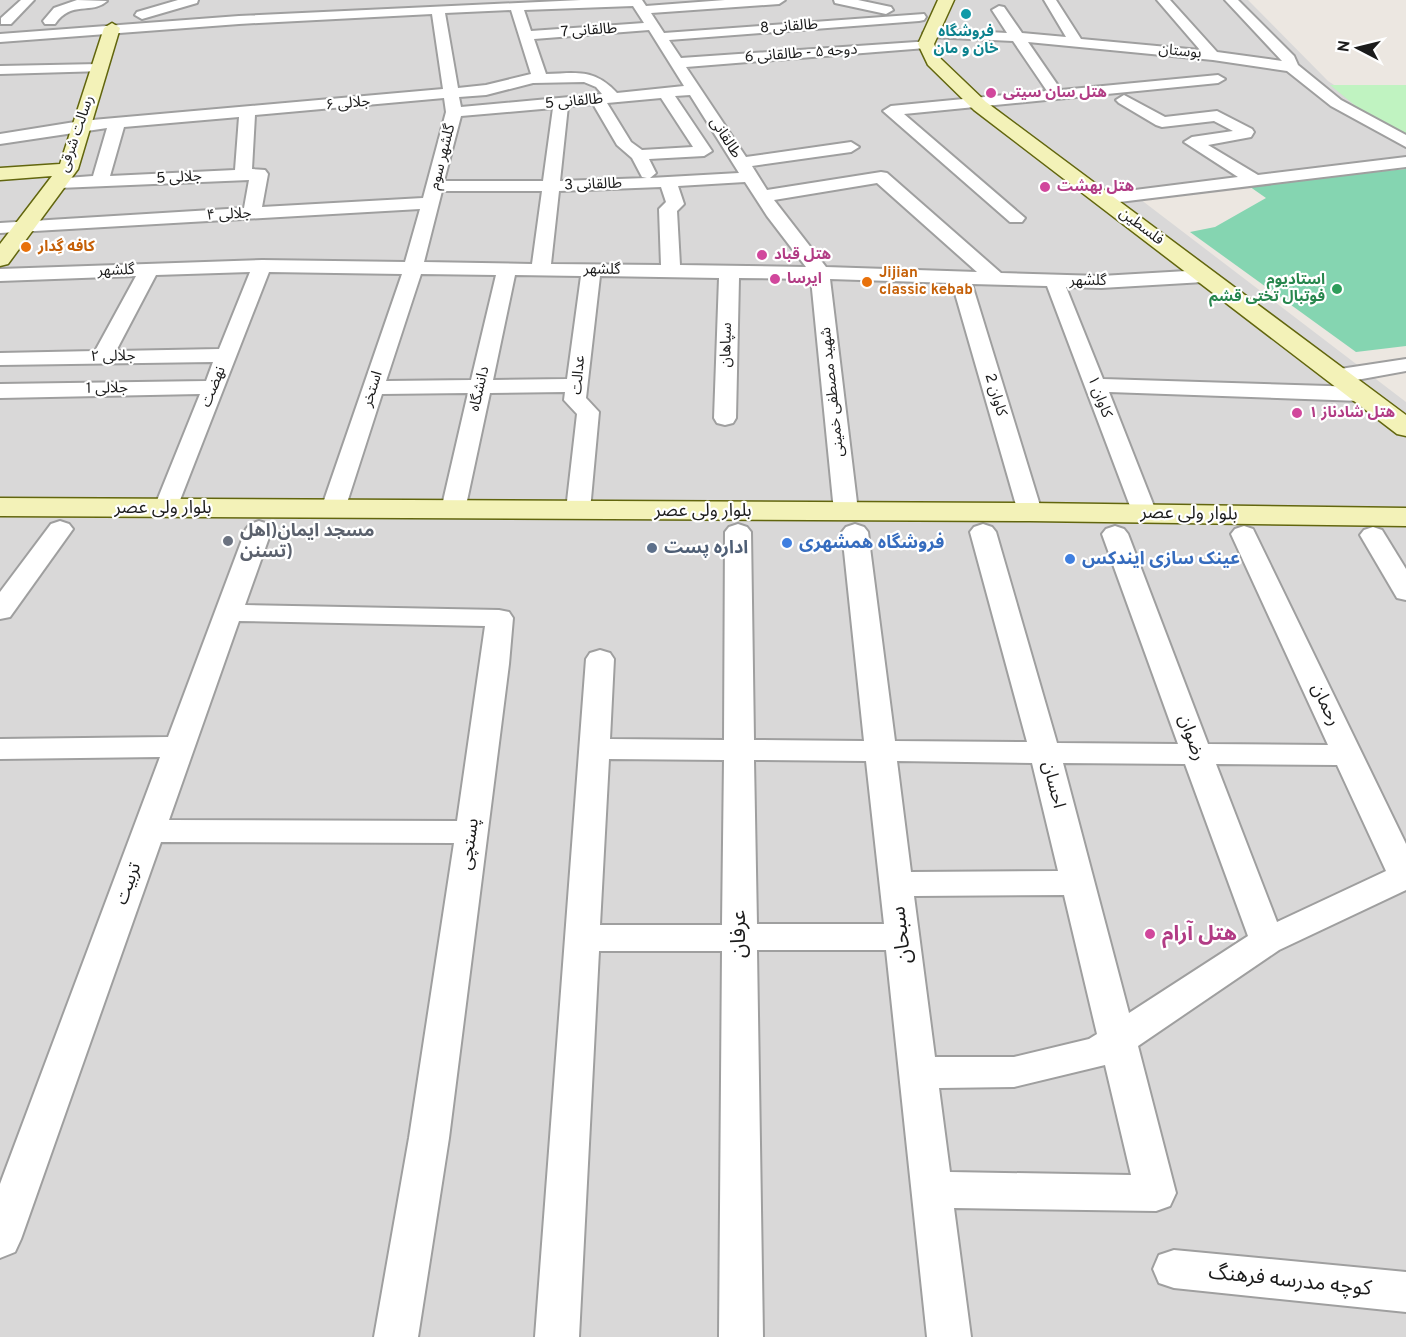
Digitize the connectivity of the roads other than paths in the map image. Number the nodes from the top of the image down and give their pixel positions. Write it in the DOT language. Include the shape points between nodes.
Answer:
graph roads {
  1 [pos="28,0"];
  2 [pos="190,0"];
  3 [pos="779,0"];
  4 [pos="840,0"];
  5 [pos="946,0"];
  6 [pos="1050,0"];
  7 [pos="1163,0"];
  8 [pos="1231,0"];
  9 [pos="210,1"];
  10 [pos="102,4"];
  11 [pos="462,4"];
  12 [pos="638,4"];
  13 [pos="516,6"];
  14 [pos="438,9"];
  15 [pos="999,10"];
  16 [pos="3,21"];
  17 [pos="50,21"];
  18 [pos="112,28"];
  19 [pos="928,29"];
  20 [pos="656,32"];
  21 [pos="526,35"];
  22 [pos="1018,37"];
  23 [pos="0,38"];
  24 [pos="1076,42"];
  25 [pos="1213,56"];
  26 [pos="676,63"];
  27 [pos="1291,67"];
  28 [pos="99,68"];
  29 [pos="0,70"];
  30 [pos="533,79"];
  31 [pos="1218,79"];
  32 [pos="694,90"];
  33 [pos="666,93"];
  34 [pos="451,94"];
  35 [pos="1056,94"];
  36 [pos="606,99"];
  37 [pos="1124,100"];
  38 [pos="361,102"];
  39 [pos="976,102"];
  40 [pos="561,103"];
  41 [pos="442,111"];
  42 [pos="247,113"];
  43 [pos="117,123"];
  44 [pos="81,126"];
  45 [pos="0,139"];
  46 [pos="1406,142"];
  47 [pos="851,147"];
  48 [pos="639,156"];
  49 [pos="1406,162"];
  50 [pos="746,170"];
  51 [pos="0,174"];
  52 [pos="243,174"];
  53 [pos="63,177"];
  54 [pos="100,181"];
  55 [pos="1256,181"];
  56 [pos="0,183"];
  57 [pos="660,183"];
  58 [pos="436,186"];
  59 [pos="550,187"];
  60 [pos="763,196"];
  61 [pos="1103,199"];
  62 [pos="431,203"];
  63 [pos="252,214"];
  64 [pos="1016,218"];
  65 [pos="27,225"];
  66 [pos="0,228"];
  67 [pos="0,259"];
  68 [pos="262,266"];
  69 [pos="413,268"];
  70 [pos="507,269"];
  71 [pos="541,269"];
  72 [pos="149,270"];
  73 [pos="591,270"];
  74 [pos="671,271"];
  75 [pos="729,272"];
  76 [pos="820,273"];
  77 [pos="0,275"];
  78 [pos="1204,276"];
  79 [pos="960,277"];
  80 [pos="995,278"];
  81 [pos="1054,280"];
  82 [pos="227,355"];
  83 [pos="102,357"];
  84 [pos="0,359"];
  85 [pos="1406,365"];
  86 [pos="1340,376"];
  87 [pos="1094,385"];
  88 [pos="481,386"];
  89 [pos="576,386"];
  90 [pos="214,387"];
  91 [pos="374,388"];
  92 [pos="0,391"];
  93 [pos="1361,394"];
  94 [pos="725,418"];
  95 [pos="1406,428"];
  96 [pos="0,507"];
  97 [pos="166,508"];
  98 [pos="333,509"];
  99 [pos="453,510"];
  100 [pos="578,510"];
  101 [pos="1030,512"];
  102 [pos="1145,514"];
  103 [pos="1406,517"];
  104 [pos="850,522"];
  105 [pos="0,528"];
  106 [pos="60,529"];
  107 [pos="259,529"];
  108 [pos="738,532"];
  109 [pos="984,532"];
  110 [pos="1115,534"];
  111 [pos="1244,534"];
  112 [pos="1373,535"];
  113 [pos="1406,535"];
  114 [pos="1406,592"];
  115 [pos="0,611"];
  116 [pos="229,613"];
  117 [pos="600,659"];
  118 [pos="180,747"];
  119 [pos="594,748"];
  120 [pos="0,749"];
  121 [pos="739,750"];
  122 [pos="880,751"];
  123 [pos="1045,752"];
  124 [pos="1197,754"];
  125 [pos="1348,755"];
  126 [pos="149,831"];
  127 [pos="472,832"];
  128 [pos="1406,876"];
  129 [pos="1078,882"];
  130 [pos="896,884"];
  131 [pos="739,936"];
  132 [pos="902,937"];
  133 [pos="582,938"];
  134 [pos="1267,941"];
  135 [pos="1118,1040"];
  136 [pos="918,1073"];
  137 [pos="932,1190"];
  138 [pos="0,1239"];
  139 [pos="1174,1269"];
  140 [pos="1406,1292"];
  141 [pos="396,1337"];
  142 [pos="557,1337"];
  143 [pos="741,1337"];
  144 [pos="949,1337"];
  1 -- 16 [label="street"];
  2 -- 9 [label="street"];
  2 -- 18 [label="street"];
  3 -- 12 [label="street"];
  4 -- 19 [label="street"];
  5 -- 19 [label="main road"];
  6 -- 24 [label="street"];
  7 -- 25 [label="street"];
  8 -- 27 [label="street" via="1289,59"];
  10 -- 17 [label="street" via="66,6 52,14"];
  11 -- 13 [label="street"];
  11 -- 14 [label="street"];
  12 -- 13 [label="street"];
  12 -- 20 [label="street, طالقانی"];
  13 -- 21 [label="street"];
  14 -- 18 [label="street"];
  14 -- 34 [label="street, گلشهر سوم"];
  15 -- 22 [label="street"];
  16 -- 17 [label="street"];
  17 -- 18 [label="street" via="107,19"];
  18 -- 23 [label="street"];
  18 -- 28 [label="main road, رسالت شرقی"];
  19 -- 20 [label="street, طالقانی 8"];
  19 -- 22 [label="street, بوستان"];
  19 -- 26 [label="street, دوحه ۵ - طالقانی 6"];
  19 -- 39 [label="main road, فلسطین" via="934,60"];
  20 -- 21 [label="street, طالقانی 7"];
  20 -- 26 [label="street, طالقانی"];
  21 -- 30 [label="street" via="539,75"];
  22 -- 24 [label="street, بوستان"];
  22 -- 35 [label="street"];
  24 -- 25 [label="street, بوستان"];
  25 -- 27 [label="street, بوستان"];
  26 -- 32 [label="street, طالقانی"];
  27 -- 46 [label="street" via="1336,103"];
  28 -- 29 [label="street"];
  28 -- 44 [label="main road, رسالت شرقی"];
  30 -- 34 [label="street, جلالی ۶"];
  30 -- 36 [label="street, جلالی ۶" via="585,77 601,84"];
  31 -- 35 [label="street"];
  32 -- 33 [label="street, طالقانی 5"];
  32 -- 50 [label="street, طالقانی"];
  33 -- 36 [label="street, طالقانی 5"];
  33 -- 48 [label="street" via="704,151"];
  34 -- 38 [label="street, جلالی ۶"];
  34 -- 41 [label="street, گلشهر سوم"];
  35 -- 39 [label="street"];
  36 -- 40 [label="street, طالقانی 5"];
  36 -- 48 [label="street" via="625,145"];
  37 -- 55 [label="street" via="1162,122 1217,116 1246,132 1192,142"];
  38 -- 41 [label="street, طالقانی 5"];
  38 -- 42 [label="street, جلالی ۶"];
  39 -- 61 [label="main road, فلسطین"];
  39 -- 64 [label="street" via="891,111"];
  40 -- 41 [label="street, طالقانی 5"];
  40 -- 59 [label="street"];
  41 -- 58 [label="street, گلشهر سوم"];
  42 -- 43 [label="street, جلالی ۶"];
  42 -- 52 [label="street"];
  43 -- 44 [label="street, جلالی ۶"];
  43 -- 54 [label="street"];
  44 -- 45 [label="street, جلالی ۶"];
  44 -- 53 [label="main road, رسالت شرقی"];
  47 -- 50 [label="street, طالقانی 3"];
  48 -- 57 [label="street"];
  49 -- 55 [label="street"];
  50 -- 57 [label="street, طالقانی 3"];
  50 -- 60 [label="street, طالقانی"];
  51 -- 53 [label="main road"];
  52 -- 54 [label="street, جلالی 5"];
  52 -- 63 [label="street" via="259,174"];
  53 -- 54 [label="street, جلالی 5"];
  53 -- 56 [label="main road"];
  53 -- 65 [label="main road, رسالت شرقی"];
  55 -- 61 [label="street"];
  57 -- 59 [label="street, طالقانی 3"];
  57 -- 74 [label="street" via="675,204 668,209"];
  58 -- 59 [label="street, طالقانی 3"];
  58 -- 62 [label="street, گلشهر سوم"];
  59 -- 71 [label="street"];
  60 -- 76 [label="street, طالقانی"];
  60 -- 80 [label="street" via="881,177"];
  61 -- 78 [label="main road, فلسطین"];
  62 -- 63 [label="street, جلالی ۴"];
  62 -- 69 [label="street, گلشهر سوم"];
  63 -- 65 [label="street, جلالی ۴"];
  65 -- 66 [label="street, جلالی ۴"];
  65 -- 67 [label="main road, رسالت شرقی"];
  68 -- 69 [label="street, گلشهر"];
  68 -- 72 [label="street, گلشهر"];
  68 -- 82 [label="street, نهضت"];
  69 -- 70 [label="street, گلشهر"];
  69 -- 91 [label="street, استخر"];
  70 -- 71 [label="street, گلشهر"];
  70 -- 88 [label="street, دانشگاه"];
  71 -- 73 [label="street, گلشهر"];
  72 -- 77 [label="street, گلشهر"];
  72 -- 83 [label="street"];
  73 -- 74 [label="street, گلشهر"];
  73 -- 89 [label="street, عدالت"];
  74 -- 75 [label="street, گلشهر"];
  75 -- 76 [label="street, گلشهر"];
  75 -- 94 [label="street, سپاهان"];
  76 -- 79 [label="street, گلشهر"];
  76 -- 104 [label="street, شهید مصطفی خمینی"];
  78 -- 81 [label="street, گلشهر" via="1101,282"];
  78 -- 86 [label="main road, فلسطین"];
  79 -- 80 [label="street, گلشهر"];
  79 -- 101 [label="street, کاوان 2"];
  80 -- 81 [label="street, گلشهر"];
  81 -- 87 [label="street, کاوان ۱"];
  82 -- 83 [label="street, جلالی ۲"];
  82 -- 90 [label="street, نهضت"];
  83 -- 84 [label="street, جلالی ۲"];
  85 -- 86 [label="street"];
  86 -- 93 [label="main road, فلسطین"];
  87 -- 93 [label="street"];
  87 -- 102 [label="street, کاوان ۱"];
  88 -- 89 [label="street"];
  88 -- 91 [label="street"];
  88 -- 99 [label="street, دانشگاه"];
  89 -- 100 [label="street, عدالت" via="575,400 588,412"];
  90 -- 92 [label="street, جلالی 1"];
  90 -- 97 [label="street, نهضت"];
  91 -- 98 [label="street, استخر"];
  93 -- 95 [label="main road, فلسطین"];
  96 -- 97 [label="main road, بلوار ولی عصر"];
  97 -- 98 [label="main road, بلوار ولی عصر"];
  98 -- 99 [label="main road, بلوار ولی عصر"];
  99 -- 100 [label="main road, بلوار ولی عصر"];
  100 -- 104 [label="main road, بلوار ولی عصر"];
  101 -- 102 [label="main road, بلوار ولی عصر"];
  101 -- 104 [label="main road, بلوار ولی عصر"];
  102 -- 103 [label="main road, بلوار ولی عصر"];
  104 -- 108 [label="main road, بلوار ولی عصر"];
  104 -- 109 [label="main road, بلوار ولی عصر"];
  104 -- 122 [label="street, سبحان"];
  105 -- 106 [label="main road, بلوار ولی عصر"];
  106 -- 107 [label="main road, بلوار ولی عصر"];
  106 -- 115 [label="street"];
  107 -- 108 [label="main road, بلوار ولی عصر"];
  107 -- 116 [label="street, تربیت"];
  108 -- 121 [label="street, عرفان"];
  109 -- 110 [label="main road, بلوار ولی عصر"];
  109 -- 123 [label="street, احسان"];
  110 -- 111 [label="main road, بلوار ولی عصر"];
  110 -- 124 [label="street, رضوان"];
  111 -- 112 [label="main road, بلوار ولی عصر"];
  111 -- 125 [label="street, رحمان"];
  112 -- 113 [label="main road, بلوار ولی عصر"];
  112 -- 114 [label="street"];
  116 -- 118 [label="street, تربیت"];
  116 -- 127 [label="street, پستچی" via="499,618"];
  117 -- 119 [label="street"];
  118 -- 120 [label="street"];
  118 -- 126 [label="street, تربیت"];
  119 -- 121 [label="street"];
  119 -- 133 [label="street"];
  121 -- 122 [label="street"];
  121 -- 131 [label="street, عرفان"];
  122 -- 123 [label="street"];
  122 -- 130 [label="street, سبحان"];
  123 -- 124 [label="street"];
  123 -- 129 [label="street, احسان"];
  124 -- 125 [label="street"];
  124 -- 134 [label="street, رضوان"];
  125 -- 128 [label="street, رحمان"];
  126 -- 127 [label="street"];
  126 -- 138 [label="street, تربیت"];
  127 -- 141 [label="street, پستچی" via="429,1138"];
  128 -- 134 [label="street"];
  129 -- 130 [label="street"];
  129 -- 135 [label="street, احسان"];
  130 -- 132 [label="street, سبحان"];
  131 -- 132 [label="street"];
  131 -- 133 [label="street"];
  131 -- 143 [label="street, عرفان"];
  132 -- 136 [label="street, سبحان"];
  133 -- 142 [label="street"];
  134 -- 135 [label="street"];
  135 -- 136 [label="street" via="1099,1053 1014,1072"];
  135 -- 137 [label="street, احسان" via="1156,1193"];
  136 -- 137 [label="street, سبحان"];
  137 -- 144 [label="street, سبحان"];
  139 -- 140 [label="street, کوچه مدرسه فرهنگ"];
}
